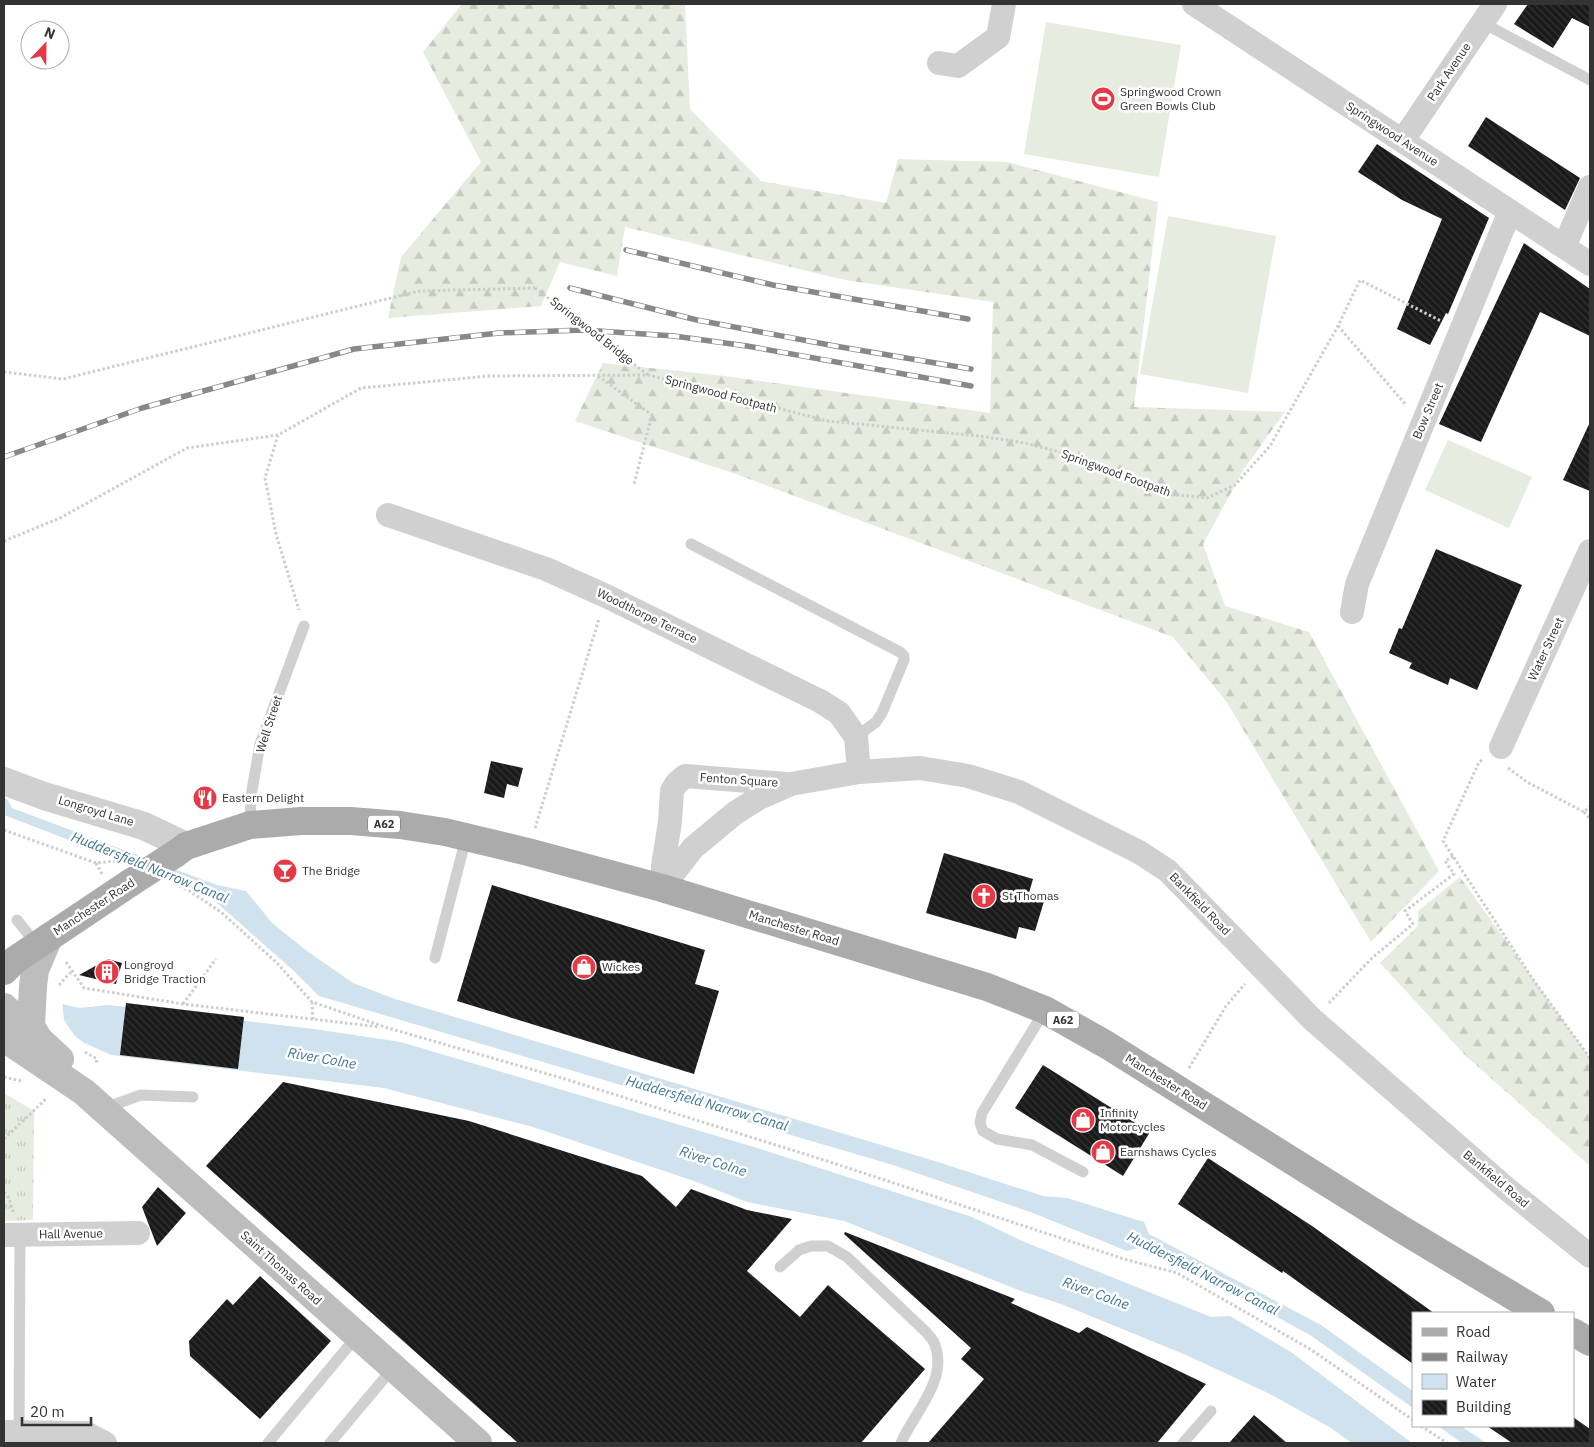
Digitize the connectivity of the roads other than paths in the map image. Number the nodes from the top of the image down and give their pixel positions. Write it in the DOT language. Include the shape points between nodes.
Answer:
graph roads {
  1 [pos="1004,4"];
  2 [pos="1194,4"];
  3 [pos="1489,13"];
  4 [pos="939,63"];
  5 [pos="1590,80"];
  6 [pos="1403,140"];
  7 [pos="1590,187"];
  8 [pos="1510,211"];
  9 [pos="1564,247"];
  10 [pos="1590,264"];
  11 [pos="388,515"];
  12 [pos="691,544"];
  13 [pos="1590,551"];
  14 [pos="1352,612"];
  15 [pos="304,626"];
  16 [pos="856,737"];
  17 [pos="1495,751"];
  18 [pos="859,772"];
  19 [pos="4,781"];
  20 [pos="791,784"];
  21 [pos="250,825"];
  22 [pos="466,838"];
  23 [pos="181,851"];
  24 [pos="662,888"];
  25 [pos="17,920"];
  26 [pos="43,941"];
  27 [pos="435,958"];
  28 [pos="4,970"];
  29 [pos="4,1007"];
  30 [pos="1045,1010"];
  31 [pos="4,1038"];
  32 [pos="38,1040"];
  33 [pos="4,1060"];
  34 [pos="84,1093"];
  35 [pos="192,1098"];
  36 [pos="1083,1172"];
  37 [pos="138,1233"];
  38 [pos="12,1234"];
  39 [pos="1590,1256"];
  40 [pos="780,1267"];
  41 [pos="1539,1312"];
  42 [pos="1574,1333"];
  43 [pos="357,1336"];
  44 [pos="1590,1342"];
  45 [pos="393,1368"];
  46 [pos="1211,1411"];
  47 [pos="14,1436"];
  48 [pos="105,1443"];
  49 [pos="268,1443"];
  50 [pos="330,1443"];
  51 [pos="478,1443"];
  52 [pos="901,1443"];
  53 [pos="1183,1443"];
  1 -- 4 [label="street" via="998,38 958,66"];
  2 -- 6 [label="street, Springwood Avenue"];
  3 -- 5 [label="lane"];
  3 -- 6 [label="street, Park Avenue"];
  6 -- 8 [label="street, Springwood Avenue"];
  7 -- 9 [label="street"];
  8 -- 9 [label="street, Springwood Avenue"];
  8 -- 14 [label="street, Bow Street" via="1357,584"];
  9 -- 10 [label="street, Springwood Avenue"];
  11 -- 16 [label="street, Woodthorpe Terrace" via="524,560 606,596 820,700 839,713"];
  12 -- 16 [label="lane" via="904,656 882,713 876,722"];
  13 -- 17 [label="street, Water Street"];
  15 -- 21 [label="lane, Well Street" via="260,744 251,796"];
  16 -- 18 [label="street"];
  18 -- 20 [label="street, Bankfield Road"];
  18 -- 39 [label="street, Bankfield Road" via="920,768 968,776 1019,792 1139,852 1168,871 1313,1020"];
  19 -- 23 [label="street, Longroyd Lane" via="144,826"];
  20 -- 24 [label="street, Bankfield Road" via="759,798 714,829 693,848"];
  20 -- 24 [label="street, Fenton Square" via="685,776 672,791"];
  21 -- 22 [label="main road, Manchester Road / A62" via="301,820 351,821 400,825"];
  21 -- 23 [label="main road, Manchester Road / A62"];
  22 -- 24 [label="main road, Manchester Road / A62"];
  22 -- 27 [label="lane"];
  23 -- 26 [label="main road, Manchester Road / A62, bridge"];
  24 -- 30 [label="main road, Manchester Road / A62" via="988,986"];
  25 -- 26 [label="lane"];
  26 -- 28 [label="main road, Manchester Road / A62"];
  26 -- 32 [label="main road" via="35,970 46,986 31,1026"];
  29 -- 32 [label="main road, Saint Thomas Road"];
  30 -- 36 [label="lane" via="982,1113 980,1122 983,1131 990,1135 1032,1145"];
  30 -- 41 [label="main road, Manchester Road / A62"];
  31 -- 34 [label="main road, Saint Thomas Road"];
  32 -- 34 [label="main road, Saint Thomas Road" via="75,1072"];
  33 -- 34 [label="main road"];
  34 -- 35 [label="lane"];
  34 -- 43 [label="main road, Saint Thomas Road"];
  37 -- 38 [label="street, Hall Avenue"];
  38 -- 47 [label="lane"];
  40 -- 52 [label="lane" via="799,1250 828,1246 848,1257 935,1344 939,1362 932,1386"];
  42 -- 44 [label="main road"];
  43 -- 45 [label="main road, Saint Thomas Road"];
  43 -- 49 [label="lane"];
  45 -- 50 [label="lane"];
  45 -- 51 [label="main road, Saint Thomas Road"];
  46 -- 53 [label="lane"];
  47 -- 48 [label="street" via="86,1433"];
}
